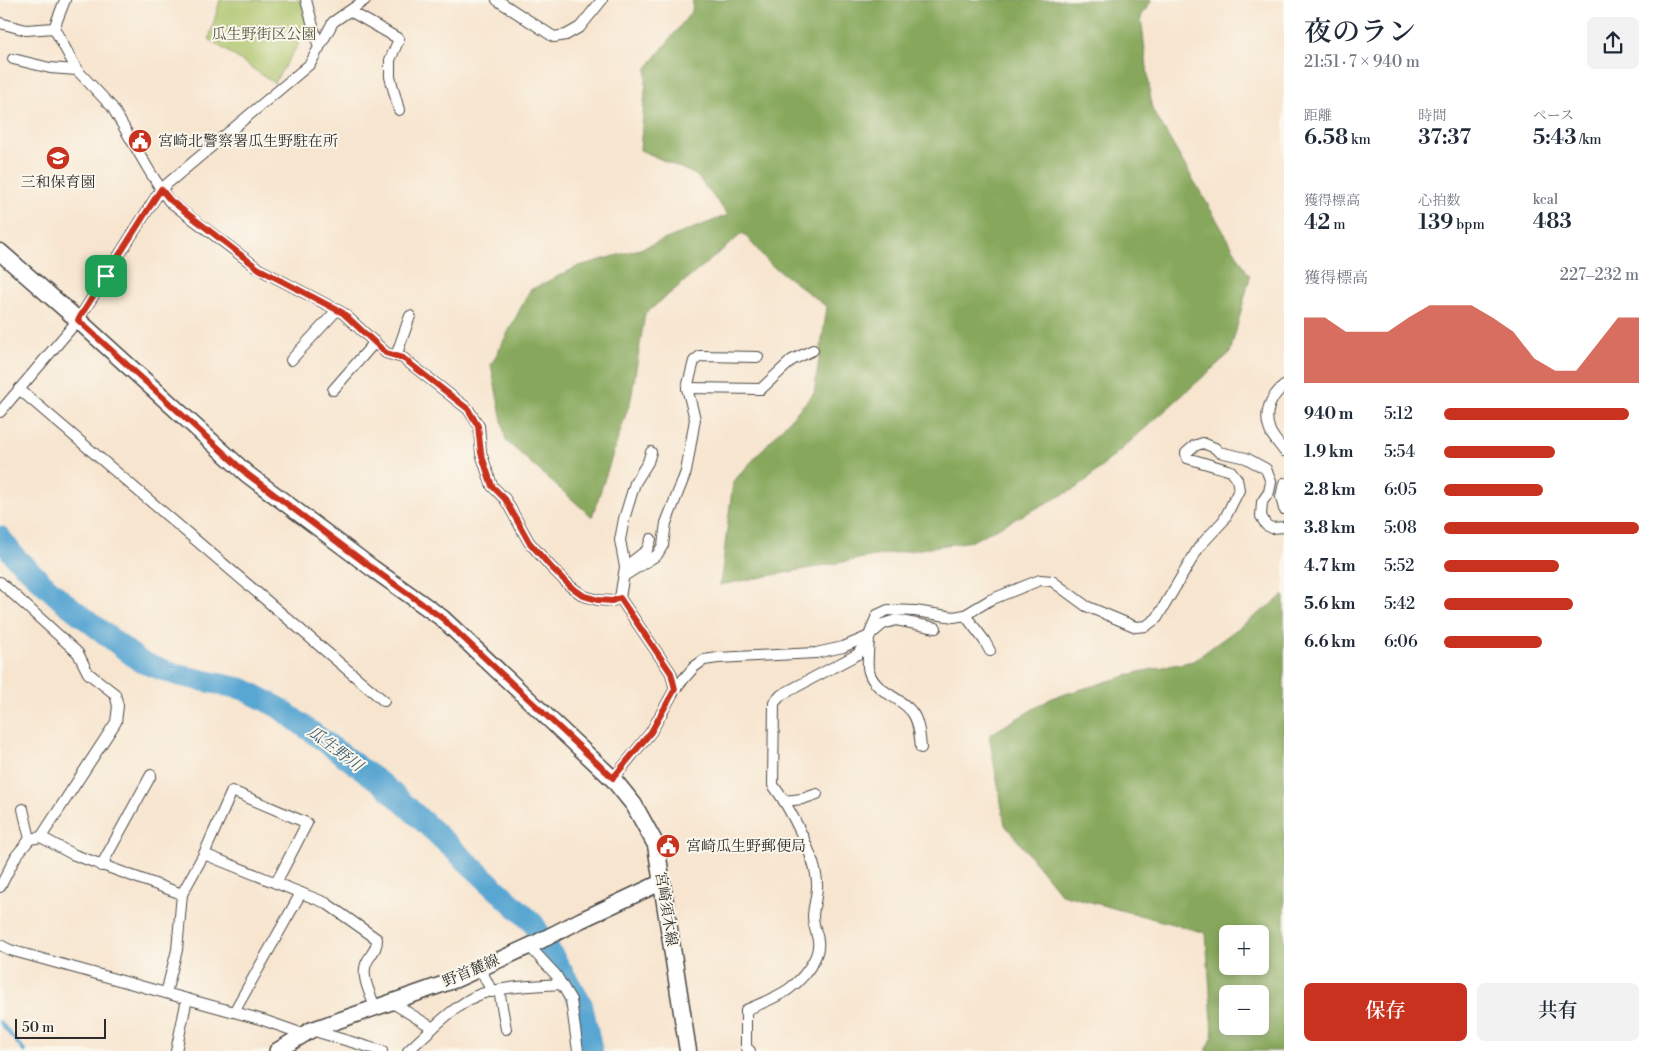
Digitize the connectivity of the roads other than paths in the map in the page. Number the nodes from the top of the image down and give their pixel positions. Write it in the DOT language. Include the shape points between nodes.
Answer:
graph roads {
  1 [pos="65,0"];
  2 [pos="306,0"];
  3 [pos="366,0"];
  4 [pos="497,0"];
  5 [pos="602,0"];
  6 [pos="350,11"];
  7 [pos="0,23"];
  8 [pos="54,28"];
  9 [pos="319,48"];
  10 [pos="13,59"];
  11 [pos="77,70"];
  12 [pos="399,110"];
  13 [pos="161,189"];
  14 [pos="0,252"];
  15 [pos="337,310"];
  16 [pos="410,316"];
  17 [pos="78,320"];
  18 [pos="375,342"];
  19 [pos="813,350"];
  20 [pos="396,356"];
  21 [pos="758,356"];
  22 [pos="291,360"];
  23 [pos="1284,386"];
  24 [pos="687,388"];
  25 [pos="19,389"];
  26 [pos="333,390"];
  27 [pos="0,412"];
  28 [pos="1284,451"];
  29 [pos="651,452"];
  30 [pos="1284,483"];
  31 [pos="1284,509"];
  32 [pos="1284,527"];
  33 [pos="652,539"];
  34 [pos="625,572"];
  35 [pos="0,582"];
  36 [pos="620,598"];
  37 [pos="965,615"];
  38 [pos="936,628"];
  39 [pos="868,636"];
  40 [pos="990,651"];
  41 [pos="675,689"];
  42 [pos="384,701"];
  43 [pos="921,748"];
  44 [pos="152,775"];
  45 [pos="613,778"];
  46 [pos="817,794"];
  47 [pos="784,801"];
  48 [pos="23,808"];
  49 [pos="41,836"];
  50 [pos="30,839"];
  51 [pos="204,854"];
  52 [pos="101,866"];
  53 [pos="662,882"];
  54 [pos="276,883"];
  55 [pos="0,886"];
  56 [pos="301,893"];
  57 [pos="182,894"];
  58 [pos="0,945"];
  59 [pos="533,945"];
  60 [pos="480,968"];
  61 [pos="561,984"];
  62 [pos="495,991"];
  63 [pos="166,993"];
  64 [pos="188,999"];
  65 [pos="391,1002"];
  66 [pos="375,1007"];
  67 [pos="234,1012"];
  68 [pos="433,1028"];
  69 [pos="506,1029"];
  70 [pos="307,1032"];
  71 [pos="176,1051"];
  72 [pos="277,1051"];
  73 [pos="382,1051"];
  74 [pos="408,1051"];
  75 [pos="578,1051"];
  76 [pos="688,1051"];
  77 [pos="750,1051"];
  1 -- 8 [label="street"];
  2 -- 9 [label="street"];
  3 -- 6 [label="street"];
  4 -- 5 [label="street" via="554,37 580,27"];
  6 -- 9 [label="street" via="333,22"];
  6 -- 12 [label="street" via="399,39 390,60 390,77"];
  7 -- 8 [label="street" via="26,30"];
  8 -- 11 [label="street"];
  9 -- 13 [label="street" via="310,64"];
  10 -- 11 [label="street" via="50,68"];
  11 -- 13 [label="street" via="112,107"];
  13 -- 15 [label="street" via="170,200 259,269"];
  13 -- 17 [label="street"];
  14 -- 17 [label="main road, 宮崎須木線"];
  15 -- 18 [label="street"];
  15 -- 22 [label="street"];
  16 -- 20 [label="street"];
  17 -- 25 [label="street"];
  17 -- 45 [label="main road, 宮崎須木線" via="247,474 442,618"];
  18 -- 20 [label="street" via="386,353"];
  18 -- 26 [label="street"];
  19 -- 24 [label="street" via="792,360 761,389"];
  20 -- 36 [label="street" via="403,358 468,409 478,426 481,453 492,486 505,499 529,542 550,566 584,596 612,601"];
  21 -- 24 [label="street" via="700,356 694,361"];
  23 -- 28 [label="street" via="1269,403 1267,419 1270,432"];
  24 -- 34 [label="street" via="695,419 686,472 666,523 663,545 657,554"];
  25 -- 27 [label="street"];
  25 -- 42 [label="street"];
  29 -- 34 [label="street" via="635,483 624,519 620,540"];
  30 -- 31 [label="street" via="1281,496"];
  32 -- 37 [label="street" via="1272,528 1261,516 1262,502 1271,482 1266,469 1246,458 1219,452 1203,443 1186,453 1187,458 1231,471 1239,490 1224,520 1199,547 1157,618 1146,626 1136,627 1086,606 1052,581 1040,580 990,600"];
  33 -- 34 [label="street" via="647,550"];
  34 -- 36 [label="street"];
  35 -- 49 [label="street" via="78,653 88,673 115,694 118,706 116,722"];
  36 -- 41 [label="street" via="671,673"];
  37 -- 39 [label="street" via="954,617 888,610 877,615"];
  37 -- 40 [label="street"];
  38 -- 39 [label="street" via="896,620 883,624"];
  39 -- 41 [label="street" via="843,647 816,652 704,660"];
  39 -- 43 [label="street" via="868,670 884,692 913,712"];
  39 -- 47 [label="street" via="858,654 781,695 774,703 773,785"];
  41 -- 45 [label="street" via="651,732"];
  44 -- 52 [label="street"];
  45 -- 53 [label="main road, 宮崎須木線" via="634,805 656,845"];
  46 -- 47 [label="street"];
  47 -- 77 [label="street" via="811,855 817,883 813,918 819,941 815,958 800,980 784,994 746,1010 746,1047"];
  48 -- 50 [label="street"];
  49 -- 50 [label="street"];
  49 -- 52 [label="street"];
  50 -- 55 [label="street" via="16,856"];
  51 -- 54 [label="street"];
  51 -- 54 [label="street" via="232,791 307,823"];
  51 -- 57 [label="street"];
  52 -- 57 [label="street"];
  53 -- 59 [label="main road, 野首麓線"];
  53 -- 76 [label="main road, 宮崎須木線"];
  54 -- 56 [label="street"];
  56 -- 66 [label="street" via="326,903 377,939 377,946 366,964 364,978"];
  56 -- 67 [label="street"];
  57 -- 63 [label="street" via="177,950"];
  58 -- 63 [label="street"];
  59 -- 60 [label="main road, 野首麓線"];
  59 -- 61 [label="street"];
  60 -- 62 [label="street"];
  60 -- 65 [label="main road, 野首麓線"];
  61 -- 62 [label="street"];
  61 -- 75 [label="street" via="571,1000"];
  62 -- 68 [label="street" via="479,994"];
  62 -- 69 [label="street"];
  63 -- 64 [label="street"];
  64 -- 67 [label="street"];
  64 -- 71 [label="street"];
  65 -- 66 [label="main road, 野首麓線"];
  65 -- 68 [label="street"];
  66 -- 70 [label="main road, 野首麓線"];
  67 -- 70 [label="street"];
  68 -- 74 [label="street"];
  70 -- 72 [label="main road, 野首麓線"];
  70 -- 73 [label="street"];
}
